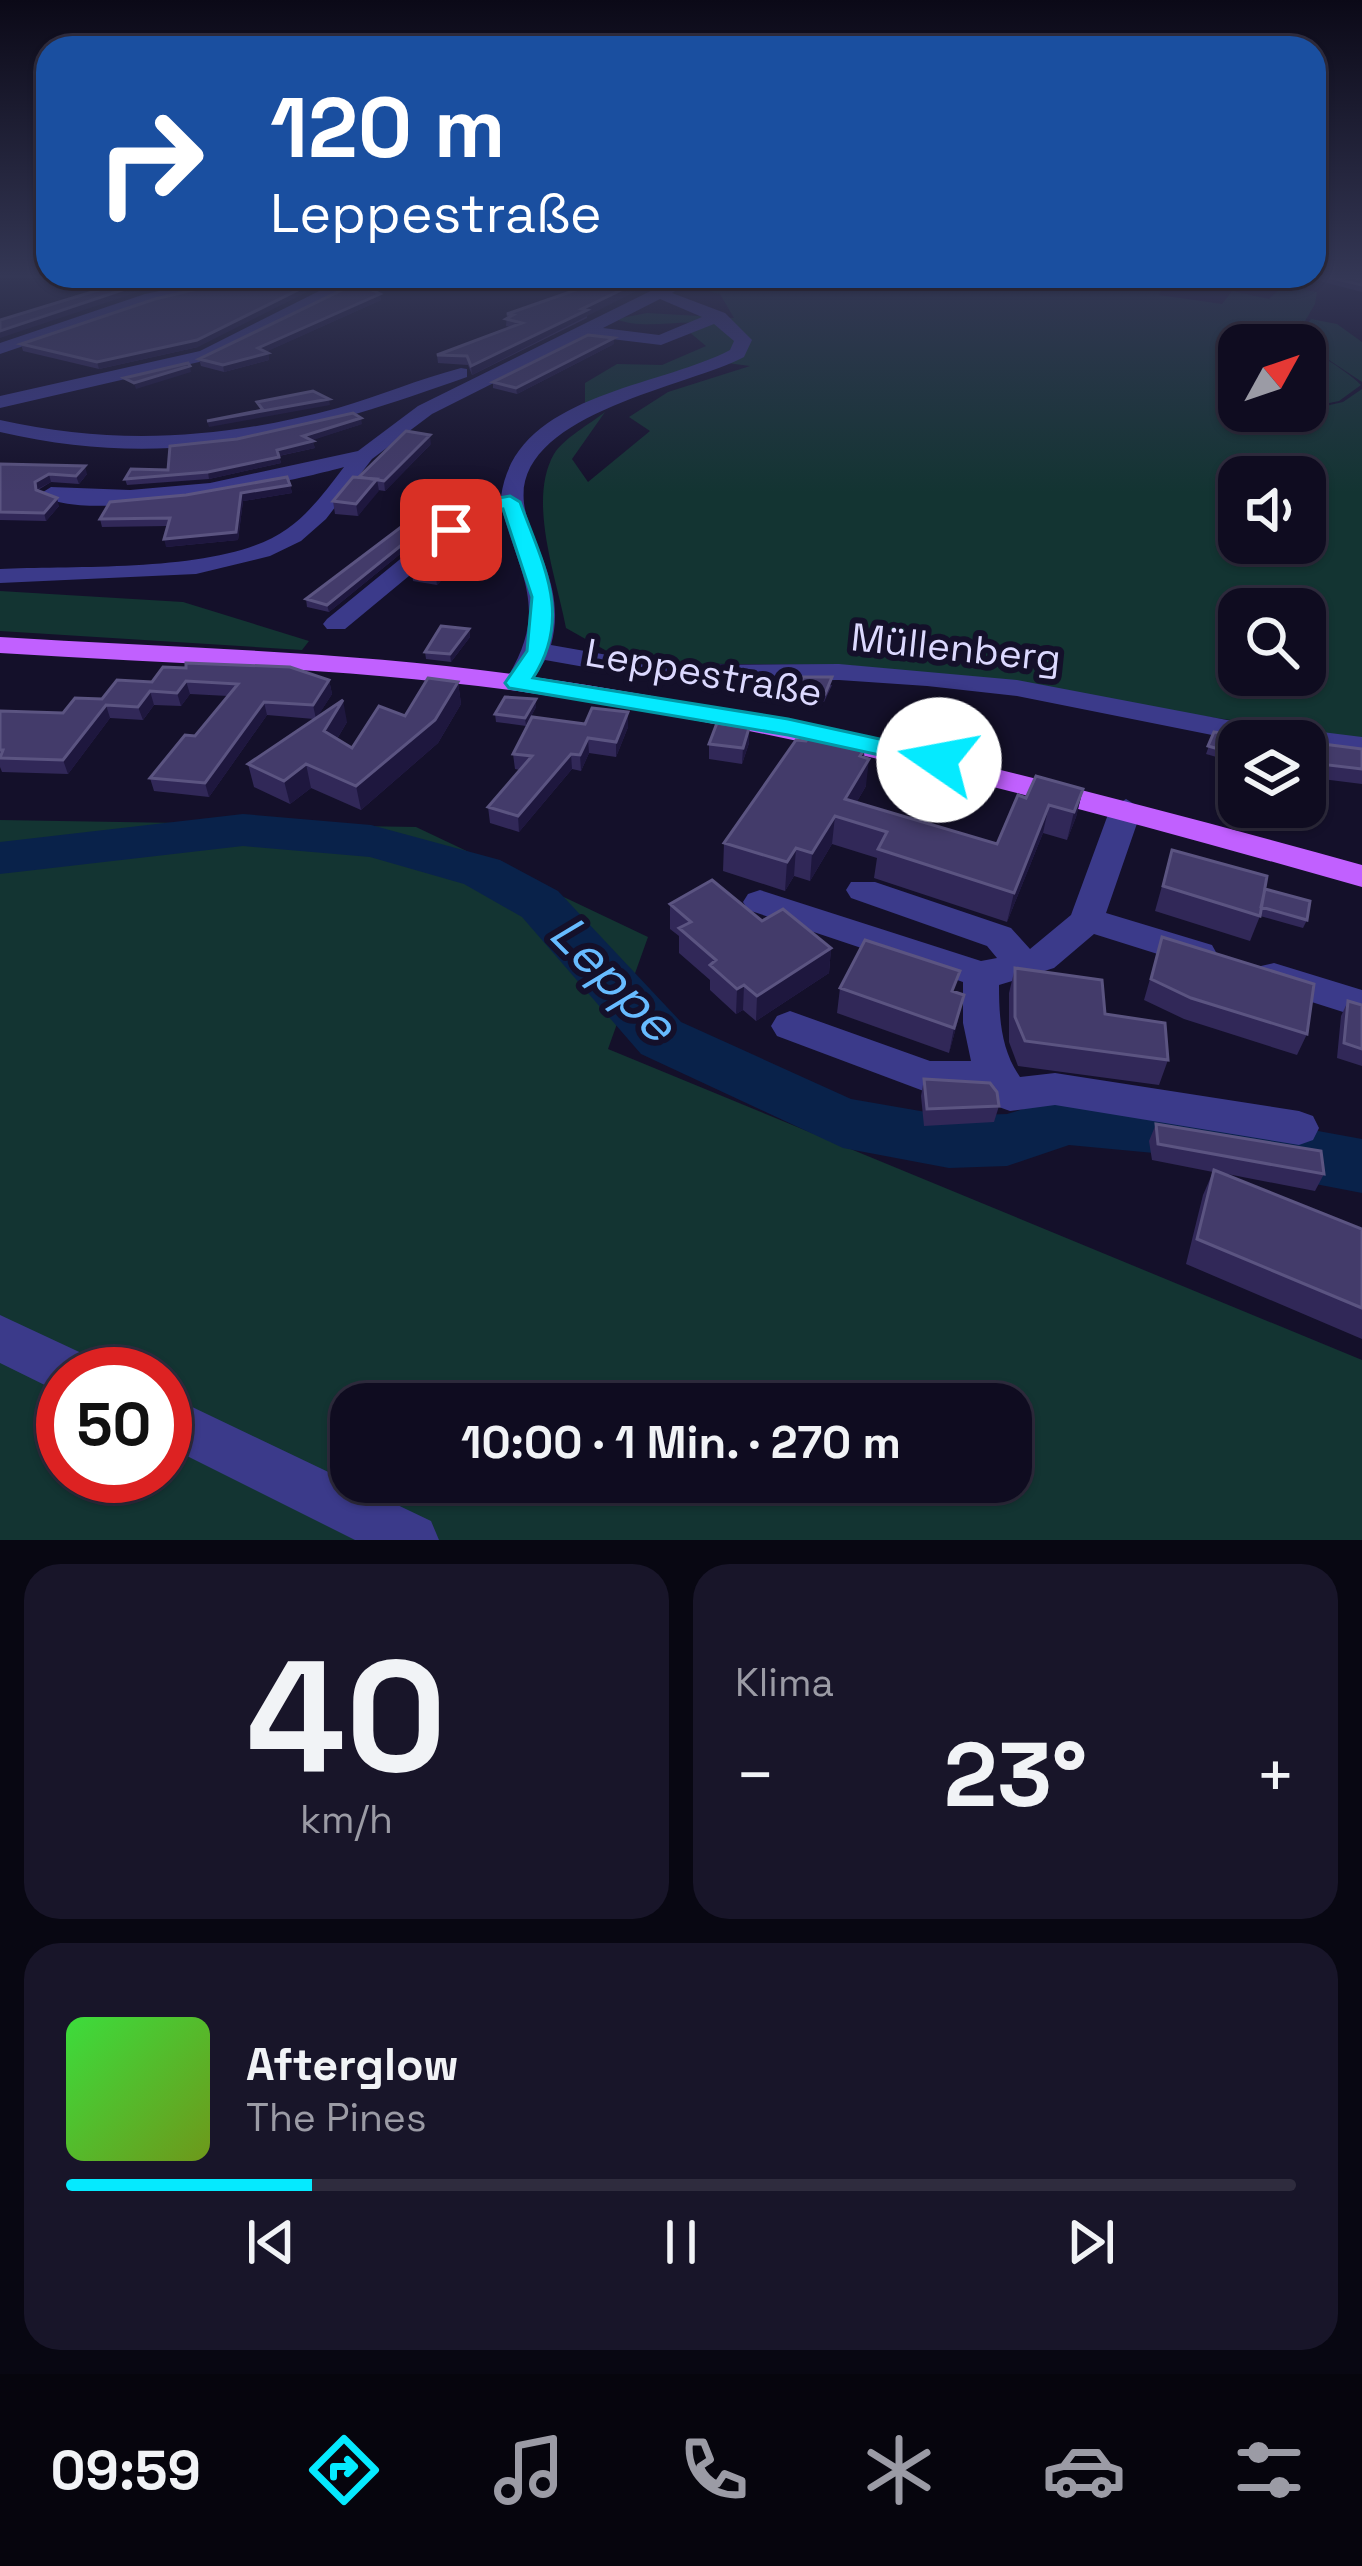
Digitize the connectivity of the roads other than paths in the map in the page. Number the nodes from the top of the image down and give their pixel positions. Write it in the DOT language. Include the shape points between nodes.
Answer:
graph roads {
  1 [pos="218,349"];
  2 [pos="541,349"];
  3 [pos="740,349"];
  4 [pos="520,359"];
  5 [pos="0,402"];
  6 [pos="0,425"];
  7 [pos="364,455"];
  8 [pos="51,494"];
  9 [pos="510,502"];
  10 [pos="0,576"];
  11 [pos="336,624"];
  12 [pos="0,644"];
  13 [pos="539,651"];
  14 [pos="518,683"];
  15 [pos="1362,746"];
  16 [pos="1126,809"];
  17 [pos="1362,876"];
  18 [pos="862,890"];
  19 [pos="760,902"];
  20 [pos="1087,919"];
  21 [pos="1025,967"];
  22 [pos="980,974"];
  23 [pos="1362,1004"];
  24 [pos="790,1026"];
  25 [pos="1003,1086"];
  26 [pos="1299,1128"];
  27 [pos="0,1338"];
  28 [pos="36,1356"];
  29 [pos="192,1432"];
  30 [pos="412,1540"];
  1 -- 5 [label="street"];
  2 -- 4 [label="street"];
  3 -- 9 [label="street" via="551,432 512,482"];
  4 -- 6 [label="street" via="291,428 215,442 86,446"];
  4 -- 7 [label="street" via="424,410"];
  7 -- 8 [label="street" via="208,488 92,499"];
  7 -- 10 [label="street" via="318,514 262,551 196,567"];
  9 -- 11 [label="street" via="478,507"];
  9 -- 13 [label="street, Leppestraße" via="543,597"];
  12 -- 14 [label="main road, Leppestraße"];
  13 -- 14 [label="street, Leppestraße"];
  13 -- 15 [label="street, Müllenberg" via="664,673 839,672 1017,688"];
  14 -- 16 [label="main road, Leppestraße" via="788,727"];
  16 -- 17 [label="main road, Leppestraße"];
  16 -- 20 [label="street"];
  18 -- 21 [label="street" via="999,937"];
  19 -- 22 [label="street"];
  20 -- 21 [label="street" via="1070,943"];
  20 -- 23 [label="street"];
  21 -- 22 [label="street"];
  22 -- 25 [label="street" via="979,1036"];
  24 -- 25 [label="street" via="929,1077"];
  25 -- 26 [label="street"];
  27 -- 28 [label="street"];
  29 -- 30 [label="street"];
}
